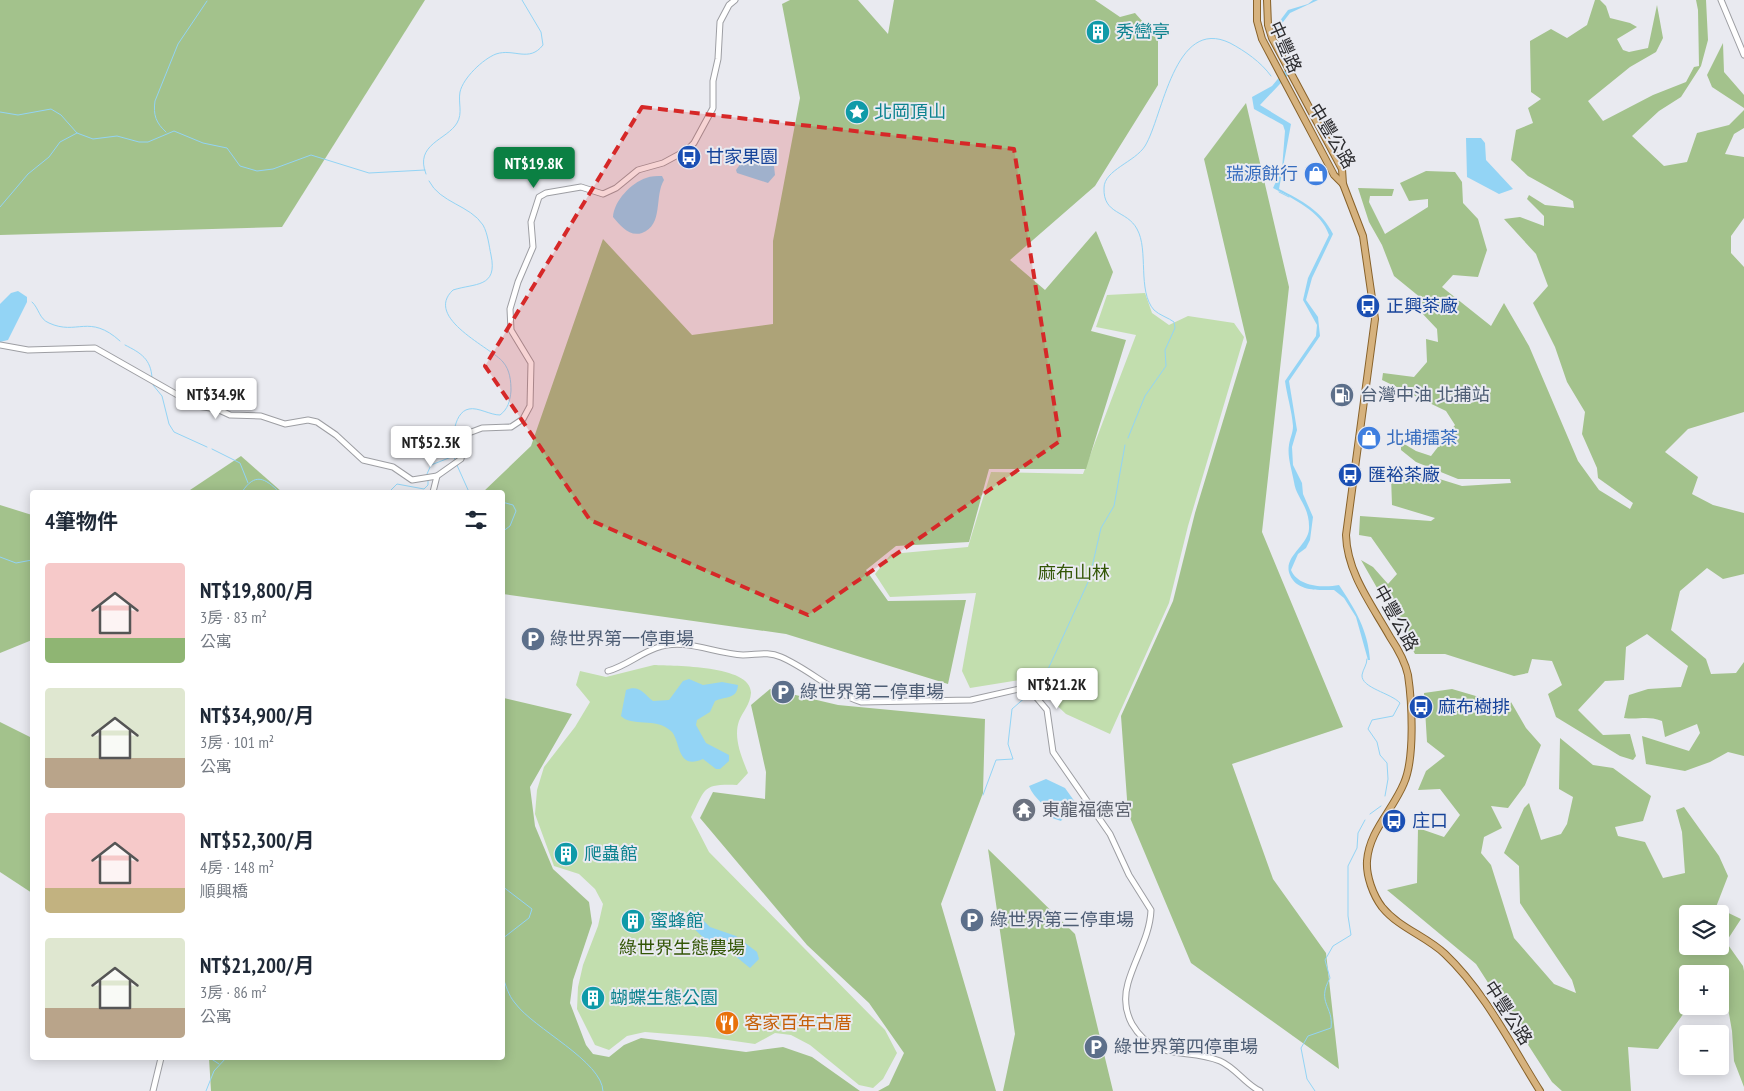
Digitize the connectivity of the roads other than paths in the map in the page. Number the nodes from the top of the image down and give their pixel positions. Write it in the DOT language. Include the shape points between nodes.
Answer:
graph roads {
  1 [pos="735,0"];
  2 [pos="1256,0"];
  3 [pos="1267,0"];
  4 [pos="1721,0"];
  5 [pos="1744,55"];
  6 [pos="1304,100"];
  7 [pos="1295,104"];
  8 [pos="1344,184"];
  9 [pos="0,346"];
  10 [pos="437,476"];
  11 [pos="434,490"];
  12 [pos="608,671"];
  13 [pos="160,1060"];
  14 [pos="152,1091"];
  15 [pos="1260,1091"];
  16 [pos="1540,1091"];
  1 -- 10 [label="street" via="720,22 713,108 691,147 663,163 638,170 603,194 581,187 546,192 539,197 531,222 533,247 510,309 512,330 530,363 530,406 524,419 511,427 475,429 466,434 462,456"];
  2 -- 7 [label="main road, 中豐路" via="1262,39"];
  3 -- 6 [label="main road, 中豐路" via="1268,26"];
  4 -- 5 [label="street"];
  6 -- 8 [label="main road, 中豐公路" via="1342,169"];
  7 -- 8 [label="main road, 中豐公路" via="1334,175"];
  8 -- 16 [label="main road, 中豐公路" via="1363,236 1375,319 1346,549 1360,584 1404,661 1412,705 1408,773 1371,841 1368,874 1381,905 1389,915 1444,953 1469,980"];
  9 -- 10 [label="street" via="28,350 94,348 197,406 230,415 261,416 285,424 312,420 336,435 366,462 393,467 409,479"];
  10 -- 11 [label="street"];
  12 -- 15 [label="street" via="622,667 657,647 678,644 744,655 768,652 861,702 971,700 1019,689 1036,697 1047,710 1054,752 1110,834 1129,875 1151,910 1148,931 1128,984 1126,1006 1133,1026 1147,1043 1172,1053 1220,1061"];
  13 -- 14 [label="street"];
}
